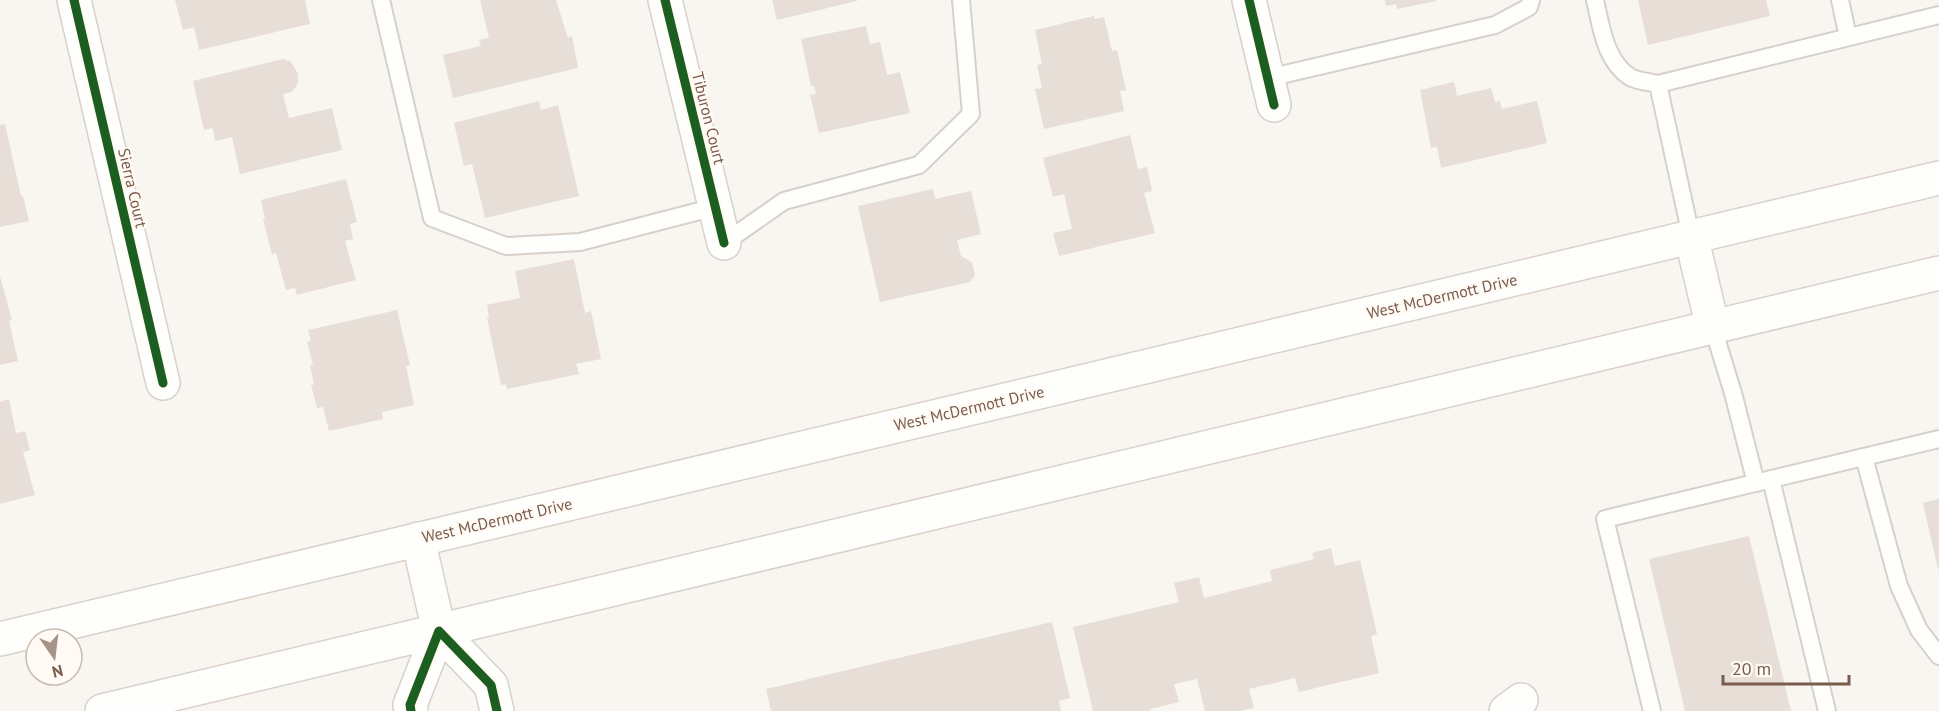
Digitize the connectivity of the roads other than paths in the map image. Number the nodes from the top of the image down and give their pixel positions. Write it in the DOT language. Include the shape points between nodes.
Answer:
graph roads {
  1 [pos="74,0"];
  2 [pos="381,0"];
  3 [pos="665,0"];
  4 [pos="961,0"];
  5 [pos="1249,0"];
  6 [pos="1531,0"];
  7 [pos="1595,0"];
  8 [pos="1840,0"];
  9 [pos="1939,15"];
  10 [pos="1848,37"];
  11 [pos="1658,84"];
  12 [pos="1271,92"];
  13 [pos="1939,177"];
  14 [pos="715,207"];
  15 [pos="1691,236"];
  16 [pos="724,243"];
  17 [pos="1939,273"];
  18 [pos="1713,328"];
  19 [pos="163,383"];
  20 [pos="1939,439"];
  21 [pos="1864,457"];
  22 [pos="1764,481"];
  23 [pos="418,539"];
  24 [pos="439,631"];
  25 [pos="0,639"];
  26 [pos="1939,656"];
  27 [pos="102,711"];
  28 [pos="411,711"];
  29 [pos="497,711"];
  30 [pos="1652,711"];
  31 [pos="1827,711"];
  1 -- 19 [label="main road, Sierra Court"];
  2 -- 14 [label="lane" via="432,218 506,246 580,242"];
  3 -- 14 [label="main road, Tiburon Court"];
  4 -- 16 [label="lane" via="971,114 919,165 784,201"];
  5 -- 12 [label="main road"];
  6 -- 12 [label="lane" via="1529,8 1495,25"];
  7 -- 11 [label="lane" via="1616,66 1632,78"];
  8 -- 10 [label="lane"];
  9 -- 10 [label="lane"];
  10 -- 11 [label="lane"];
  11 -- 15 [label="lane"];
  13 -- 15 [label="main road, West McDermott Drive"];
  14 -- 16 [label="main road, Tiburon Court"];
  15 -- 18 [label="main road"];
  15 -- 23 [label="main road, West McDermott Drive"];
  17 -- 18 [label="main road"];
  18 -- 22 [label="lane"];
  18 -- 24 [label="main road"];
  20 -- 21 [label="lane"];
  21 -- 22 [label="lane"];
  21 -- 26 [label="lane" via="1899,586 1919,630"];
  22 -- 30 [label="lane" via="1605,519"];
  22 -- 31 [label="lane"];
  23 -- 24 [label="main road"];
  23 -- 25 [label="main road, West McDermott Drive"];
  24 -- 27 [label="main road"];
  24 -- 28 [label="main road"];
  24 -- 29 [label="main road" via="491,685"];
}
